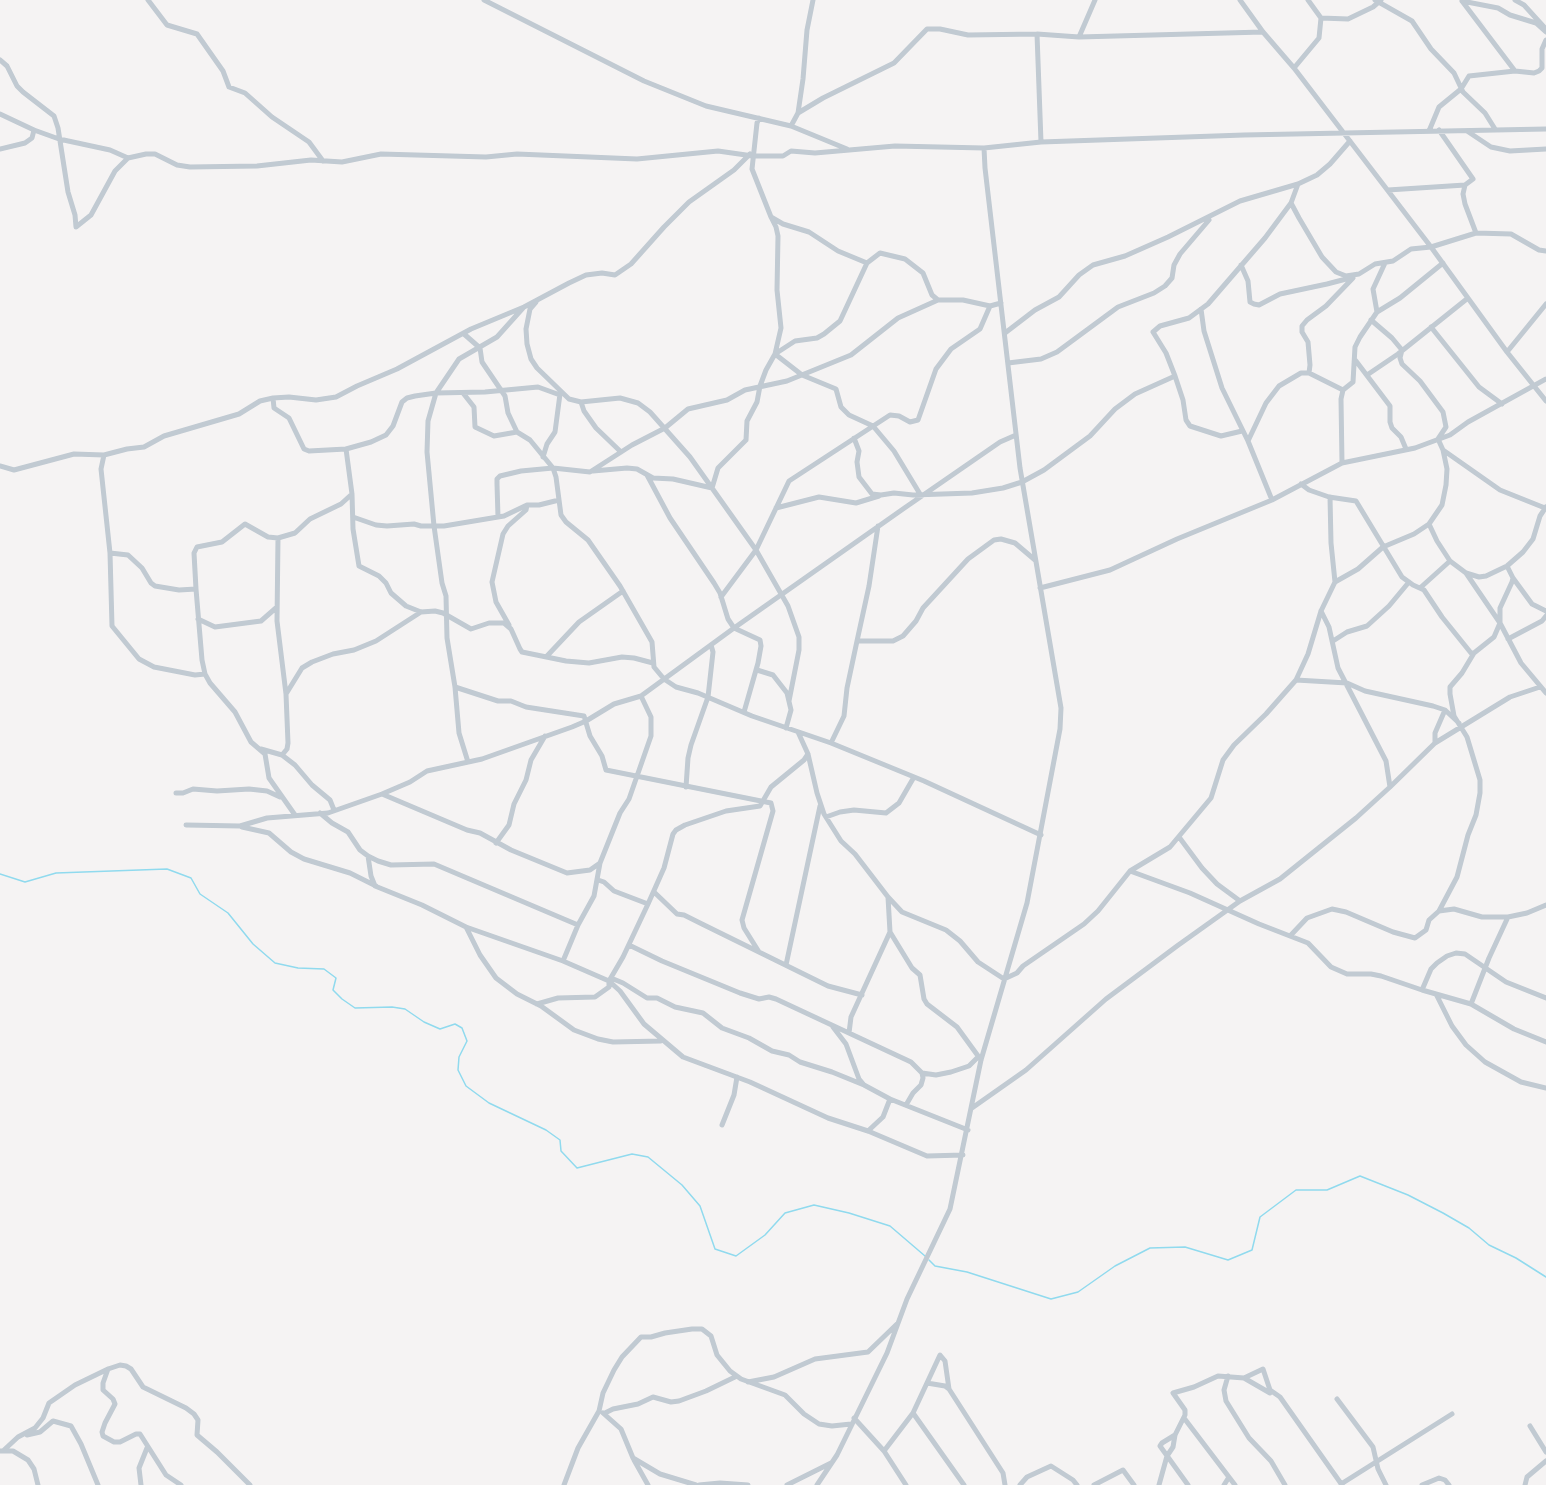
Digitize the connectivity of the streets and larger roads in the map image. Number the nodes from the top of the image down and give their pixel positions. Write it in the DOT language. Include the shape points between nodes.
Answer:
graph roads {
  1 [pos="148,0"];
  2 [pos="484,0"];
  3 [pos="813,0"];
  4 [pos="1095,0"];
  5 [pos="1240,0"];
  6 [pos="1308,0"];
  7 [pos="1461,0"];
  8 [pos="1515,0"];
  9 [pos="1378,1"];
  10 [pos="1321,18"];
  11 [pos="1546,31"];
  12 [pos="1263,32"];
  13 [pos="1037,34"];
  14 [pos="1079,37"];
  15 [pos="1546,40"];
  16 [pos="0,60"];
  17 [pos="1294,68"];
  18 [pos="1515,71"];
  19 [pos="1461,89"];
  20 [pos="798,113"];
  21 [pos="0,114"];
  22 [pos="759,118"];
  23 [pos="791,126"];
  24 [pos="1495,129"];
  25 [pos="1546,129"];
  26 [pos="34,130"];
  27 [pos="1439,130"];
  28 [pos="1466,130"];
  29 [pos="1429,131"];
  30 [pos="1343,132"];
  31 [pos="59,139"];
  32 [pos="1350,141"];
  33 [pos="1041,142"];
  34 [pos="984,148"];
  35 [pos="0,149"];
  36 [pos="847,149"];
  37 [pos="1546,149"];
  38 [pos="752,155"];
  39 [pos="128,158"];
  40 [pos="323,161"];
  41 [pos="1299,184"];
  42 [pos="1466,185"];
  43 [pos="1388,190"];
  44 [pos="1291,202"];
  45 [pos="771,217"];
  46 [pos="1212,217"];
  47 [pos="1476,233"];
  48 [pos="1431,247"];
  49 [pos="1546,251"];
  50 [pos="1384,263"];
  51 [pos="1443,263"];
  52 [pos="867,264"];
  53 [pos="1241,265"];
  54 [pos="1354,276"];
  55 [pos="1468,298"];
  56 [pos="537,300"];
  57 [pos="938,300"];
  58 [pos="1001,303"];
  59 [pos="1546,304"];
  60 [pos="990,306"];
  61 [pos="524,307"];
  62 [pos="1201,309"];
  63 [pos="1377,312"];
  64 [pos="1371,320"];
  65 [pos="1431,327"];
  66 [pos="1005,333"];
  67 [pos="464,334"];
  68 [pos="480,348"];
  69 [pos="1402,350"];
  70 [pos="1507,352"];
  71 [pos="775,354"];
  72 [pos="1356,361"];
  73 [pos="1008,363"];
  74 [pos="1309,373"];
  75 [pos="802,375"];
  76 [pos="1367,375"];
  77 [pos="1175,376"];
  78 [pos="1546,379"];
  79 [pos="760,386"];
  80 [pos="1534,387"];
  81 [pos="502,389"];
  82 [pos="1343,390"];
  83 [pos="436,393"];
  84 [pos="464,393"];
  85 [pos="560,394"];
  86 [pos="273,398"];
  87 [pos="1546,401"];
  88 [pos="581,402"];
  89 [pos="1502,404"];
  90 [pos="873,426"];
  91 [pos="665,428"];
  92 [pos="1242,431"];
  93 [pos="517,432"];
  94 [pos="1016,435"];
  95 [pos="854,438"];
  96 [pos="1438,439"];
  97 [pos="1248,441"];
  98 [pos="346,449"];
  99 [pos="1406,449"];
  100 [pos="1443,450"];
  101 [pos="621,452"];
  102 [pos="104,455"];
  103 [pos="543,457"];
  104 [pos="1342,463"];
  105 [pos="0,466"];
  106 [pos="553,468"];
  107 [pos="590,472"];
  108 [pos="647,475"];
  109 [pos="1022,482"];
  110 [pos="1301,484"];
  111 [pos="712,488"];
  112 [pos="352,494"];
  113 [pos="923,494"];
  114 [pos="881,495"];
  115 [pos="1330,497"];
  116 [pos="559,500"];
  117 [pos="1272,500"];
  118 [pos="528,506"];
  119 [pos="1546,507"];
  120 [pos="776,508"];
  121 [pos="352,517"];
  122 [pos="498,518"];
  123 [pos="1429,524"];
  124 [pos="434,526"];
  125 [pos="878,526"];
  126 [pos="278,538"];
  127 [pos="1383,547"];
  128 [pos="756,550"];
  129 [pos="110,553"];
  130 [pos="1035,560"];
  131 [pos="1450,561"];
  132 [pos="1507,566"];
  133 [pos="1466,573"];
  134 [pos="1513,578"];
  135 [pos="1335,582"];
  136 [pos="1409,582"];
  137 [pos="1040,588"];
  138 [pos="1420,588"];
  139 [pos="196,590"];
  140 [pos="623,591"];
  141 [pos="782,595"];
  142 [pos="720,597"];
  143 [pos="277,607"];
  144 [pos="1321,611"];
  145 [pos="1546,611"];
  146 [pos="422,612"];
  147 [pos="446,615"];
  148 [pos="1546,615"];
  149 [pos="198,619"];
  150 [pos="1500,623"];
  151 [pos="509,625"];
  152 [pos="734,628"];
  153 [pos="1508,639"];
  154 [pos="857,641"];
  155 [pos="1333,641"];
  156 [pos="711,645"];
  157 [pos="1474,653"];
  158 [pos="548,656"];
  159 [pos="653,663"];
  160 [pos="756,670"];
  161 [pos="205,674"];
  162 [pos="664,679"];
  163 [pos="1296,680"];
  164 [pos="1347,683"];
  165 [pos="455,687"];
  166 [pos="1540,687"];
  167 [pos="1546,693"];
  168 [pos="286,694"];
  169 [pos="641,696"];
  170 [pos="708,697"];
  171 [pos="789,701"];
  172 [pos="1445,710"];
  173 [pos="744,712"];
  174 [pos="586,721"];
  175 [pos="1460,725"];
  176 [pos="786,728"];
  177 [pos="798,732"];
  178 [pos="544,736"];
  179 [pos="831,743"];
  180 [pos="1435,743"];
  181 [pos="257,748"];
  182 [pos="808,754"];
  183 [pos="282,755"];
  184 [pos="468,762"];
  185 [pos="636,776"];
  186 [pos="914,777"];
  187 [pos="686,787"];
  188 [pos="1390,787"];
  189 [pos="176,793"];
  190 [pos="382,794"];
  191 [pos="282,798"];
  192 [pos="763,801"];
  193 [pos="821,805"];
  194 [pos="334,810"];
  195 [pos="320,813"];
  196 [pos="295,815"];
  197 [pos="826,818"];
  198 [pos="186,825"];
  199 [pos="240,826"];
  200 [pos="1041,835"];
  201 [pos="1179,837"];
  202 [pos="496,843"];
  203 [pos="368,856"];
  204 [pos="600,863"];
  205 [pos="1130,871"];
  206 [pos="598,880"];
  207 [pos="377,887"];
  208 [pos="654,892"];
  209 [pos="888,897"];
  210 [pos="1240,901"];
  211 [pos="648,904"];
  212 [pos="1546,904"];
  213 [pos="1228,910"];
  214 [pos="1439,911"];
  215 [pos="1508,917"];
  216 [pos="578,925"];
  217 [pos="466,927"];
  218 [pos="890,932"];
  219 [pos="1291,935"];
  220 [pos="629,945"];
  221 [pos="759,952"];
  222 [pos="563,961"];
  223 [pos="786,965"];
  224 [pos="1486,968"];
  225 [pos="1004,979"];
  226 [pos="610,980"];
  227 [pos="1422,990"];
  228 [pos="1437,994"];
  229 [pos="862,995"];
  230 [pos="1546,998"];
  231 [pos="537,1004"];
  232 [pos="1471,1004"];
  233 [pos="832,1026"];
  234 [pos="849,1033"];
  235 [pos="662,1041"];
  236 [pos="1546,1042"];
  237 [pos="980,1059"];
  238 [pos="922,1073"];
  239 [pos="737,1077"];
  240 [pos="864,1085"];
  241 [pos="1546,1088"];
  242 [pos="890,1099"];
  243 [pos="906,1105"];
  244 [pos="972,1108"];
  245 [pos="722,1125"];
  246 [pos="968,1130"];
  247 [pos="868,1131"];
  248 [pos="963,1155"];
  249 [pos="899,1322"];
  250 [pos="108,1369"];
  251 [pos="737,1376"];
  252 [pos="1228,1376"];
  253 [pos="1244,1378"];
  254 [pos="747,1382"];
  255 [pos="927,1383"];
  256 [pos="949,1389"];
  257 [pos="1280,1397"];
  258 [pos="1337,1399"];
  259 [pos="602,1412"];
  260 [pos="913,1413"];
  261 [pos="1452,1414"];
  262 [pos="1184,1418"];
  263 [pos="853,1421"];
  264 [pos="1530,1426"];
  265 [pos="1175,1434"];
  266 [pos="25,1435"];
  267 [pos="147,1448"];
  268 [pos="2,1450"];
  269 [pos="884,1451"];
  270 [pos="1546,1452"];
  271 [pos="1167,1456"];
  272 [pos="633,1458"];
  273 [pos="1546,1461"];
  274 [pos="832,1462"];
  275 [pos="1376,1462"];
  276 [pos="1229,1477"];
  277 [pos="1342,1484"];
  278 [pos="38,1485"];
  279 [pos="98,1485"];
  280 [pos="141,1485"];
  281 [pos="181,1485"];
  282 [pos="250,1485"];
  283 [pos="564,1485"];
  284 [pos="648,1485"];
  285 [pos="697,1485"];
  286 [pos="748,1485"];
  287 [pos="787,1485"];
  288 [pos="817,1485"];
  289 [pos="906,1485"];
  290 [pos="964,1485"];
  291 [pos="1005,1485"];
  292 [pos="1020,1485"];
  293 [pos="1077,1485"];
  294 [pos="1094,1485"];
  295 [pos="1134,1485"];
  296 [pos="1159,1485"];
  297 [pos="1188,1485"];
  298 [pos="1224,1485"];
  299 [pos="1235,1485"];
  300 [pos="1286,1485"];
  301 [pos="1386,1485"];
  302 [pos="1422,1485"];
  303 [pos="1449,1485"];
  304 [pos="1525,1485"];
  1 -- 40 [label="street" via="166,25 197,34 223,71 229,87 245,93 306,140"];
  2 -- 22 [label="street" via="644,81 706,106"];
  3 -- 20 [label="street"];
  4 -- 14 [label="street"];
  5 -- 12 [label="street"];
  6 -- 10 [label="street"];
  7 -- 11 [label="street" via="1498,8"];
  7 -- 18 [label="street"];
  8 -- 11 [label="street" via="1538,18"];
  9 -- 10 [label="street" via="1348,19"];
  9 -- 19 [label="street" via="1413,21"];
  10 -- 17 [label="street" via="1319,38"];
  12 -- 14 [label="street"];
  12 -- 17 [label="street"];
  13 -- 14 [label="street"];
  13 -- 20 [label="street" via="968,35 931,28 894,63"];
  13 -- 33 [label="street"];
  15 -- 18 [label="street" via="1539,71"];
  16 -- 31 [label="street" via="8,66 17,86 54,116"];
  17 -- 30 [label="street"];
  18 -- 19 [label="street" via="1469,76"];
  19 -- 24 [label="street"];
  19 -- 29 [label="street" via="1439,107"];
  20 -- 23 [label="street"];
  21 -- 26 [label="street"];
  22 -- 23 [label="street"];
  22 -- 38 [label="street"];
  23 -- 36 [label="street"];
  24 -- 25 [label="street"];
  24 -- 28 [label="street"];
  26 -- 31 [label="street"];
  26 -- 35 [label="street" via="25,143"];
  27 -- 28 [label="street"];
  27 -- 29 [label="street"];
  27 -- 42 [label="street" via="1473,179"];
  28 -- 37 [label="street" via="1491,147 1510,151"];
  29 -- 30 [label="street"];
  30 -- 32 [label="street"];
  30 -- 33 [label="street"];
  31 -- 39 [label="street"];
  31 -- 39 [label="street" via="76,226 91,215 115,171"];
  32 -- 41 [label="street" via="1317,175"];
  32 -- 43 [label="street"];
  33 -- 34 [label="street"];
  34 -- 36 [label="street"];
  34 -- 58 [label="street"];
  36 -- 38 [label="street"];
  38 -- 40 [label="street" via="718,151 637,159 381,154 350,162"];
  38 -- 45 [label="street" via="752,169"];
  38 -- 56 [label="street" via="689,202 632,264 615,275 586,275"];
  39 -- 40 [label="street" via="155,154 190,167"];
  41 -- 44 [label="street"];
  41 -- 46 [label="street" via="1240,201"];
  42 -- 43 [label="street"];
  42 -- 47 [label="street" via="1463,194"];
  43 -- 48 [label="street"];
  44 -- 53 [label="street"];
  44 -- 54 [label="street" via="1322,257 1336,272"];
  45 -- 52 [label="street" via="813,234"];
  45 -- 71 [label="street" via="778,236 777,290 781,316"];
  46 -- 66 [label="street" via="1125,256 1093,265 1079,274 1059,297"];
  46 -- 73 [label="street" via="1180,254 1165,286 1118,307 1057,352 1041,359"];
  47 -- 48 [label="street"];
  47 -- 49 [label="street" via="1511,234"];
  48 -- 50 [label="street" via="1411,249"];
  48 -- 51 [label="street"];
  50 -- 54 [label="street"];
  50 -- 63 [label="street" via="1373,289"];
  51 -- 55 [label="street"];
  51 -- 63 [label="street"];
  52 -- 57 [label="street" via="880,253 904,259 923,273"];
  52 -- 71 [label="street" via="840,321 817,338 799,340"];
  53 -- 54 [label="street" via="1248,281 1250,302 1254,304"];
  53 -- 62 [label="street"];
  54 -- 74 [label="street" via="1302,326 1308,342"];
  55 -- 65 [label="street"];
  55 -- 70 [label="street"];
  56 -- 61 [label="street"];
  56 -- 85 [label="street" via="530,309 527,344 531,359"];
  57 -- 60 [label="street"];
  57 -- 75 [label="street" via="898,318 851,356"];
  58 -- 60 [label="street"];
  58 -- 66 [label="street"];
  59 -- 70 [label="street"];
  60 -- 90 [label="street" via="980,329 951,350 936,369 918,420 910,422 895,415"];
  61 -- 67 [label="street"];
  61 -- 68 [label="street" via="508,327"];
  62 -- 77 [label="street" via="1153,332"];
  62 -- 92 [label="street" via="1222,388"];
  63 -- 64 [label="street"];
  64 -- 69 [label="street"];
  64 -- 72 [label="street" via="1355,347"];
  65 -- 69 [label="street"];
  65 -- 89 [label="street" via="1479,387"];
  66 -- 73 [label="street"];
  67 -- 68 [label="street"];
  67 -- 86 [label="street" via="336,397"];
  68 -- 81 [label="street" via="482,362"];
  68 -- 83 [label="street" via="459,359"];
  69 -- 76 [label="street"];
  69 -- 96 [label="street" via="1402,364 1443,412 1446,427"];
  70 -- 80 [label="street"];
  71 -- 75 [label="street"];
  71 -- 79 [label="street"];
  72 -- 76 [label="street"];
  72 -- 82 [label="street" via="1353,382"];
  73 -- 94 [label="street"];
  74 -- 82 [label="street"];
  74 -- 97 [label="street" via="1301,373 1279,386"];
  75 -- 79 [label="street"];
  75 -- 90 [label="street" via="831,385 849,415"];
  76 -- 99 [label="street" via="1390,406 1392,428"];
  77 -- 92 [label="street" via="1190,426 1221,436"];
  77 -- 109 [label="street" via="1135,394 1090,436"];
  78 -- 80 [label="street"];
  79 -- 91 [label="street" via="727,400 687,409"];
  79 -- 111 [label="street" via="747,421 746,440 718,468"];
  80 -- 87 [label="street"];
  80 -- 89 [label="street"];
  81 -- 84 [label="street"];
  81 -- 85 [label="street" via="538,387"];
  81 -- 93 [label="street"];
  82 -- 104 [label="street"];
  83 -- 84 [label="street"];
  83 -- 98 [label="street" via="407,398 386,435"];
  83 -- 124 [label="street" via="427,435"];
  84 -- 93 [label="street" via="474,407 475,427 494,436"];
  85 -- 88 [label="street"];
  85 -- 103 [label="street" via="555,432"];
  86 -- 98 [label="street" via="274,408 289,418 304,449"];
  86 -- 102 [label="street" via="239,414 164,436 144,447"];
  88 -- 91 [label="street" via="632,400"];
  88 -- 101 [label="street" via="596,428"];
  89 -- 96 [label="street"];
  90 -- 95 [label="street"];
  90 -- 113 [label="street"];
  91 -- 101 [label="street"];
  91 -- 111 [label="street"];
  92 -- 97 [label="street"];
  93 -- 103 [label="street" via="530,440"];
  94 -- 109 [label="street"];
  94 -- 113 [label="street"];
  95 -- 114 [label="street" via="859,451 859,477 872,494"];
  95 -- 120 [label="street" via="792,479"];
  96 -- 99 [label="street"];
  96 -- 100 [label="street"];
  97 -- 117 [label="street"];
  98 -- 112 [label="street"];
  99 -- 104 [label="street"];
  100 -- 119 [label="street" via="1500,490"];
  100 -- 123 [label="street" via="1446,485 1442,505"];
  101 -- 107 [label="street"];
  102 -- 105 [label="street" via="74,454 14,470"];
  102 -- 129 [label="street" via="101,469"];
  103 -- 106 [label="street"];
  104 -- 110 [label="street"];
  106 -- 107 [label="street"];
  106 -- 116 [label="street"];
  106 -- 122 [label="street" via="521,471 497,479"];
  107 -- 108 [label="street" via="627,468"];
  108 -- 111 [label="street"];
  108 -- 142 [label="street"];
  109 -- 113 [label="street" via="972,493"];
  109 -- 130 [label="street"];
  110 -- 115 [label="street"];
  110 -- 117 [label="street"];
  111 -- 128 [label="street"];
  112 -- 121 [label="street"];
  112 -- 126 [label="street" via="310,519 295,533"];
  113 -- 114 [label="street"];
  113 -- 125 [label="street"];
  114 -- 120 [label="street" via="856,503 811,498"];
  115 -- 127 [label="street" via="1356,501"];
  115 -- 135 [label="street"];
  116 -- 118 [label="street"];
  116 -- 140 [label="street" via="561,515 588,540"];
  117 -- 137 [label="street" via="1110,570"];
  118 -- 122 [label="street"];
  118 -- 151 [label="street" via="503,534 492,582 496,602"];
  119 -- 132 [label="street" via="1533,539"];
  120 -- 128 [label="street"];
  121 -- 124 [label="street" via="376,525"];
  121 -- 146 [label="street" via="359,566 383,579 398,600"];
  122 -- 124 [label="street"];
  123 -- 127 [label="street"];
  123 -- 131 [label="street"];
  124 -- 147 [label="street"];
  125 -- 141 [label="street"];
  125 -- 154 [label="street"];
  126 -- 139 [label="street" via="245,524 222,542 197,547"];
  126 -- 143 [label="street"];
  127 -- 135 [label="street" via="1358,569"];
  127 -- 136 [label="street"];
  128 -- 141 [label="street"];
  128 -- 142 [label="street"];
  129 -- 139 [label="street" via="128,555 153,585"];
  129 -- 161 [label="street" via="111,622 117,633 139,659 154,667"];
  130 -- 137 [label="street"];
  130 -- 154 [label="street" via="1015,543 994,540 968,559 903,636 893,641"];
  131 -- 133 [label="street"];
  131 -- 138 [label="street"];
  132 -- 133 [label="street" via="1486,576"];
  132 -- 134 [label="street"];
  133 -- 150 [label="street"];
  134 -- 145 [label="street" via="1532,604"];
  134 -- 150 [label="street" via="1500,608"];
  135 -- 144 [label="street"];
  136 -- 138 [label="street"];
  136 -- 155 [label="street" via="1367,626"];
  137 -- 200 [label="street" via="1061,708"];
  138 -- 157 [label="street" via="1469,652"];
  139 -- 149 [label="street"];
  140 -- 158 [label="street" via="579,622"];
  140 -- 159 [label="street" via="652,642"];
  141 -- 152 [label="street"];
  141 -- 171 [label="street" via="799,637"];
  142 -- 152 [label="street"];
  143 -- 149 [label="street" via="261,621 215,627"];
  143 -- 168 [label="street"];
  144 -- 155 [label="street"];
  144 -- 163 [label="street"];
  146 -- 147 [label="street" via="435,610"];
  146 -- 168 [label="street" via="376,641 306,664"];
  147 -- 151 [label="street" via="471,629 489,623"];
  147 -- 165 [label="street"];
  148 -- 153 [label="street"];
  149 -- 161 [label="street"];
  150 -- 153 [label="street"];
  150 -- 157 [label="street" via="1494,637"];
  151 -- 158 [label="street" via="522,652"];
  152 -- 156 [label="street"];
  152 -- 160 [label="street" via="760,640"];
  153 -- 166 [label="street"];
  154 -- 179 [label="street" via="844,716"];
  155 -- 164 [label="street" via="1338,668"];
  156 -- 162 [label="street"];
  156 -- 170 [label="street"];
  157 -- 175 [label="street" via="1450,687 1454,716"];
  158 -- 159 [label="street" via="589,663 634,657"];
  159 -- 162 [label="street"];
  160 -- 171 [label="street" via="773,675"];
  160 -- 173 [label="street"];
  161 -- 181 [label="street"];
  162 -- 169 [label="street"];
  162 -- 170 [label="street"];
  163 -- 164 [label="street"];
  163 -- 201 [label="street" via="1234,745 1223,760 1211,798"];
  164 -- 172 [label="street"];
  164 -- 188 [label="street" via="1386,761"];
  165 -- 174 [label="street" via="498,701 583,715"];
  165 -- 184 [label="street" via="459,733"];
  166 -- 167 [label="street"];
  166 -- 175 [label="street" via="1510,697"];
  168 -- 183 [label="street" via="288,743"];
  169 -- 174 [label="street" via="614,704"];
  169 -- 185 [label="street" via="652,727"];
  170 -- 173 [label="street"];
  170 -- 187 [label="street" via="695,728"];
  171 -- 176 [label="street" via="791,714"];
  172 -- 175 [label="street"];
  172 -- 180 [label="street"];
  173 -- 176 [label="street"];
  174 -- 178 [label="street"];
  174 -- 185 [label="street" via="606,770"];
  175 -- 180 [label="street"];
  175 -- 214 [label="street" via="1480,780 1480,793 1457,877"];
  176 -- 177 [label="street"];
  177 -- 179 [label="street"];
  177 -- 182 [label="street"];
  178 -- 184 [label="street"];
  178 -- 202 [label="street" via="512,808 509,825"];
  179 -- 186 [label="street"];
  180 -- 188 [label="street"];
  181 -- 183 [label="street"];
  181 -- 191 [label="street" via="265,754 269,778"];
  182 -- 192 [label="street" via="771,787"];
  182 -- 193 [label="street"];
  183 -- 194 [label="street" via="327,796"];
  184 -- 190 [label="street" via="427,771"];
  185 -- 187 [label="street"];
  185 -- 204 [label="street"];
  186 -- 197 [label="street" via="899,803 886,813 854,810"];
  186 -- 200 [label="street"];
  187 -- 192 [label="street"];
  188 -- 210 [label="street" via="1283,877"];
  189 -- 191 [label="street" via="193,789 249,789"];
  190 -- 194 [label="street"];
  190 -- 202 [label="street"];
  191 -- 196 [label="street"];
  192 -- 208 [label="street" via="754,808 726,811 676,830"];
  192 -- 221 [label="street" via="771,803 773,811 742,920"];
  193 -- 197 [label="street"];
  193 -- 223 [label="street"];
  194 -- 195 [label="street"];
  195 -- 196 [label="street"];
  195 -- 203 [label="street" via="348,832"];
  196 -- 199 [label="street"];
  197 -- 209 [label="street"];
  198 -- 199 [label="street"];
  199 -- 207 [label="street" via="269,833 304,859 350,873"];
  200 -- 225 [label="street" via="1027,903"];
  201 -- 205 [label="street" via="1170,847"];
  201 -- 210 [label="street" via="1217,884"];
  202 -- 204 [label="street" via="567,873 590,870"];
  203 -- 207 [label="street"];
  203 -- 216 [label="street" via="391,865 434,864"];
  204 -- 206 [label="street"];
  205 -- 213 [label="street"];
  205 -- 225 [label="street" via="1091,918"];
  206 -- 211 [label="street"];
  206 -- 216 [label="street"];
  207 -- 217 [label="street"];
  208 -- 211 [label="street"];
  208 -- 221 [label="street" via="677,914"];
  209 -- 218 [label="street"];
  209 -- 225 [label="street" via="902,912 946,930 978,962"];
  210 -- 213 [label="street"];
  211 -- 220 [label="street"];
  212 -- 215 [label="street"];
  213 -- 219 [label="street"];
  213 -- 244 [label="street" via="1106,999 1026,1070"];
  214 -- 215 [label="street" via="1454,909 1482,917"];
  214 -- 219 [label="street" via="1415,938 1332,909 1307,918"];
  215 -- 224 [label="street"];
  216 -- 222 [label="street"];
  217 -- 222 [label="street"];
  217 -- 231 [label="street" via="496,978"];
  218 -- 229 [label="street"];
  218 -- 237 [label="street" via="920,975 927,1004 957,1028"];
  219 -- 227 [label="street" via="1308,943 1331,967 1347,974 1381,976"];
  220 -- 226 [label="street"];
  220 -- 233 [label="street" via="740,993 776,999"];
  221 -- 223 [label="street"];
  222 -- 226 [label="street"];
  223 -- 229 [label="street" via="828,986"];
  224 -- 227 [label="street" via="1464,954 1447,956 1431,969"];
  224 -- 230 [label="street" via="1506,982"];
  224 -- 232 [label="street"];
  225 -- 237 [label="street"];
  226 -- 231 [label="street" via="609,987 595,997"];
  226 -- 235 [label="street"];
  226 -- 240 [label="street" via="647,998 703,1013 722,1028 772,1051"];
  227 -- 228 [label="street"];
  228 -- 232 [label="street"];
  228 -- 241 [label="street" via="1452,1026 1485,1062 1521,1082"];
  229 -- 234 [label="street" via="851,1017"];
  231 -- 235 [label="street" via="579,1033 598,1039"];
  232 -- 236 [label="street"];
  233 -- 234 [label="street"];
  233 -- 240 [label="street" via="846,1044"];
  234 -- 238 [label="street" via="911,1062"];
  235 -- 239 [label="street" via="682,1058"];
  237 -- 238 [label="street" via="951,1072"];
  237 -- 244 [label="street"];
  238 -- 243 [label="street" via="921,1085"];
  239 -- 245 [label="street" via="735,1095"];
  239 -- 247 [label="street" via="828,1118"];
  240 -- 242 [label="street"];
  242 -- 243 [label="street"];
  242 -- 247 [label="street" via="883,1117"];
  243 -- 246 [label="street"];
  244 -- 246 [label="street"];
  246 -- 248 [label="street"];
  247 -- 248 [label="street" via="927,1156"];
  248 -- 249 [label="street" via="950,1209"];
  249 -- 254 [label="street" via="868,1352 815,1359 774,1377"];
  249 -- 263 [label="street"];
  250 -- 266 [label="street" via="75,1385 49,1404 39,1424"];
  250 -- 267 [label="street" via="103,1390 115,1404 103,1436 120,1442 140,1434"];
  250 -- 282 [label="street" via="126,1366 143,1387 194,1414 198,1420 197,1435"];
  251 -- 254 [label="street"];
  251 -- 259 [label="street" via="679,1401 653,1397"];
  251 -- 259 [label="street" via="717,1355 711,1336 702,1329 641,1337 614,1370 603,1393"];
  252 -- 253 [label="street"];
  252 -- 262 [label="street" via="1173,1392 1185,1410"];
  252 -- 300 [label="street" via="1226,1401"];
  253 -- 257 [label="street"];
  253 -- 257 [label="street" via="1263,1369 1270,1390"];
  254 -- 263 [label="street" via="785,1395 819,1424 832,1426"];
  255 -- 256 [label="street"];
  255 -- 256 [label="street" via="940,1355 945,1361"];
  255 -- 260 [label="street"];
  256 -- 291 [label="street" via="1003,1473"];
  257 -- 277 [label="street"];
  258 -- 275 [label="street" via="1373,1447"];
  259 -- 272 [label="street" via="621,1430"];
  259 -- 283 [label="street" via="578,1448"];
  260 -- 269 [label="street"];
  260 -- 290 [label="street"];
  261 -- 275 [label="street"];
  262 -- 265 [label="street"];
  262 -- 276 [label="street"];
  263 -- 269 [label="street"];
  263 -- 274 [label="street"];
  264 -- 270 [label="street"];
  265 -- 271 [label="street" via="1174,1446"];
  265 -- 271 [label="street" via="1161,1445"];
  266 -- 268 [label="street"];
  266 -- 279 [label="street" via="40,1432 53,1421 71,1426"];
  267 -- 280 [label="street" via="139,1468"];
  267 -- 281 [label="street" via="165,1475"];
  268 -- 278 [label="street" via="13,1451 28,1460"];
  269 -- 289 [label="street"];
  271 -- 296 [label="street"];
  271 -- 297 [label="street"];
  272 -- 284 [label="street"];
  272 -- 285 [label="street" via="660,1474"];
  273 -- 304 [label="street" via="1527,1477"];
  274 -- 287 [label="street"];
  274 -- 288 [label="street"];
  275 -- 277 [label="street"];
  275 -- 301 [label="street"];
  276 -- 298 [label="street"];
  276 -- 299 [label="street"];
  285 -- 286 [label="street"];
  292 -- 293 [label="street" via="1049,1466"];
  294 -- 295 [label="street" via="1123,1470"];
  302 -- 303 [label="street" via="1439,1478"];
}
